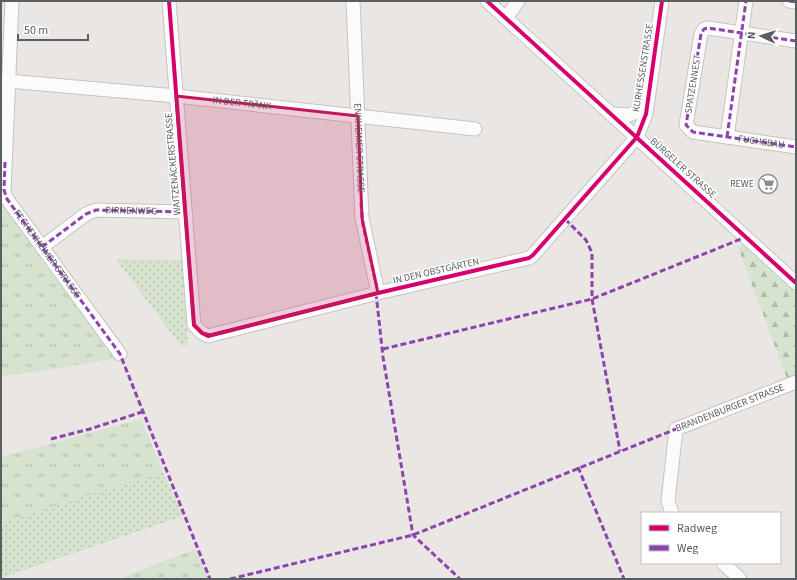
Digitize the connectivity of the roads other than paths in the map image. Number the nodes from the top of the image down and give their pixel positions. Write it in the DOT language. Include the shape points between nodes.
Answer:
graph roads {
  1 [pos="12,1"];
  2 [pos="169,1"];
  3 [pos="352,1"];
  4 [pos="487,1"];
  5 [pos="518,1"];
  6 [pos="662,1"];
  7 [pos="746,1"];
  8 [pos="789,1"];
  9 [pos="796,2"];
  10 [pos="506,18"];
  11 [pos="742,33"];
  12 [pos="796,41"];
  13 [pos="8,81"];
  14 [pos="176,96"];
  15 [pos="644,107"];
  16 [pos="612,114"];
  17 [pos="358,116"];
  18 [pos="476,129"];
  19 [pos="633,134"];
  20 [pos="727,137"];
  21 [pos="796,146"];
  22 [pos="185,212"];
  23 [pos="42,247"];
  24 [pos="796,283"];
  25 [pos="378,293"];
  26 [pos="194,325"];
  27 [pos="120,354"];
  28 [pos="796,382"];
  29 [pos="672,512"];
  30 [pos="723,564"];
  31 [pos="740,579"];
  1 -- 13 [label="street, FECHENHEIMER STRASSE"];
  2 -- 14 [label="street, WAITZENÄCKERSTRASSE"];
  3 -- 17 [label="street, ENKHEIMER STRASSE"];
  4 -- 10 [label="street, BÜRGELER STRASSE"];
  5 -- 10 [label="street"];
  6 -- 15 [label="street, KURHESSENSTRASSE"];
  7 -- 11 [label="street"];
  8 -- 9 [label="street"];
  10 -- 16 [label="street, BÜRGELER STRASSE"];
  11 -- 12 [label="street"];
  11 -- 20 [label="street"];
  11 -- 20 [label="street, SPATZENNEST" via="708,28 702,31 686,126 693,132"];
  13 -- 14 [label="street, IN DER TRÄNK"];
  13 -- 23 [label="street, FECHENHEIMER STRASSE" via="4,193"];
  14 -- 17 [label="street, IN DER TRÄNK"];
  14 -- 22 [label="street, WAITZENÄCKERSTRASSE"];
  15 -- 16 [label="street, KURHESSENSTRASSE" via="629,115"];
  15 -- 19 [label="street, KURHESSENSTRASSE" via="646,114"];
  16 -- 19 [label="street, BÜRGELER STRASSE"];
  17 -- 18 [label="street, IN DER TRÄNK"];
  17 -- 25 [label="street, ENKHEIMER STRASSE" via="362,218"];
  19 -- 24 [label="street, BÜRGELER STRASSE"];
  19 -- 25 [label="street, IN DEN OBSTGÄRTEN" via="531,257"];
  20 -- 21 [label="street, FUCHSBAU"];
  22 -- 23 [label="street, BIRNENWEG" via="96,210 86,214"];
  22 -- 26 [label="street, WAITZENÄCKERSTRASSE"];
  23 -- 27 [label="street, FECHENHEIMER STRASSE"];
  25 -- 26 [label="street, IN DEN OBSTGÄRTEN" via="211,335 202,333"];
  28 -- 29 [label="street, BRANDENBURGER STRASSE" via="676,429 668,501"];
  30 -- 31 [label="street"];
}
